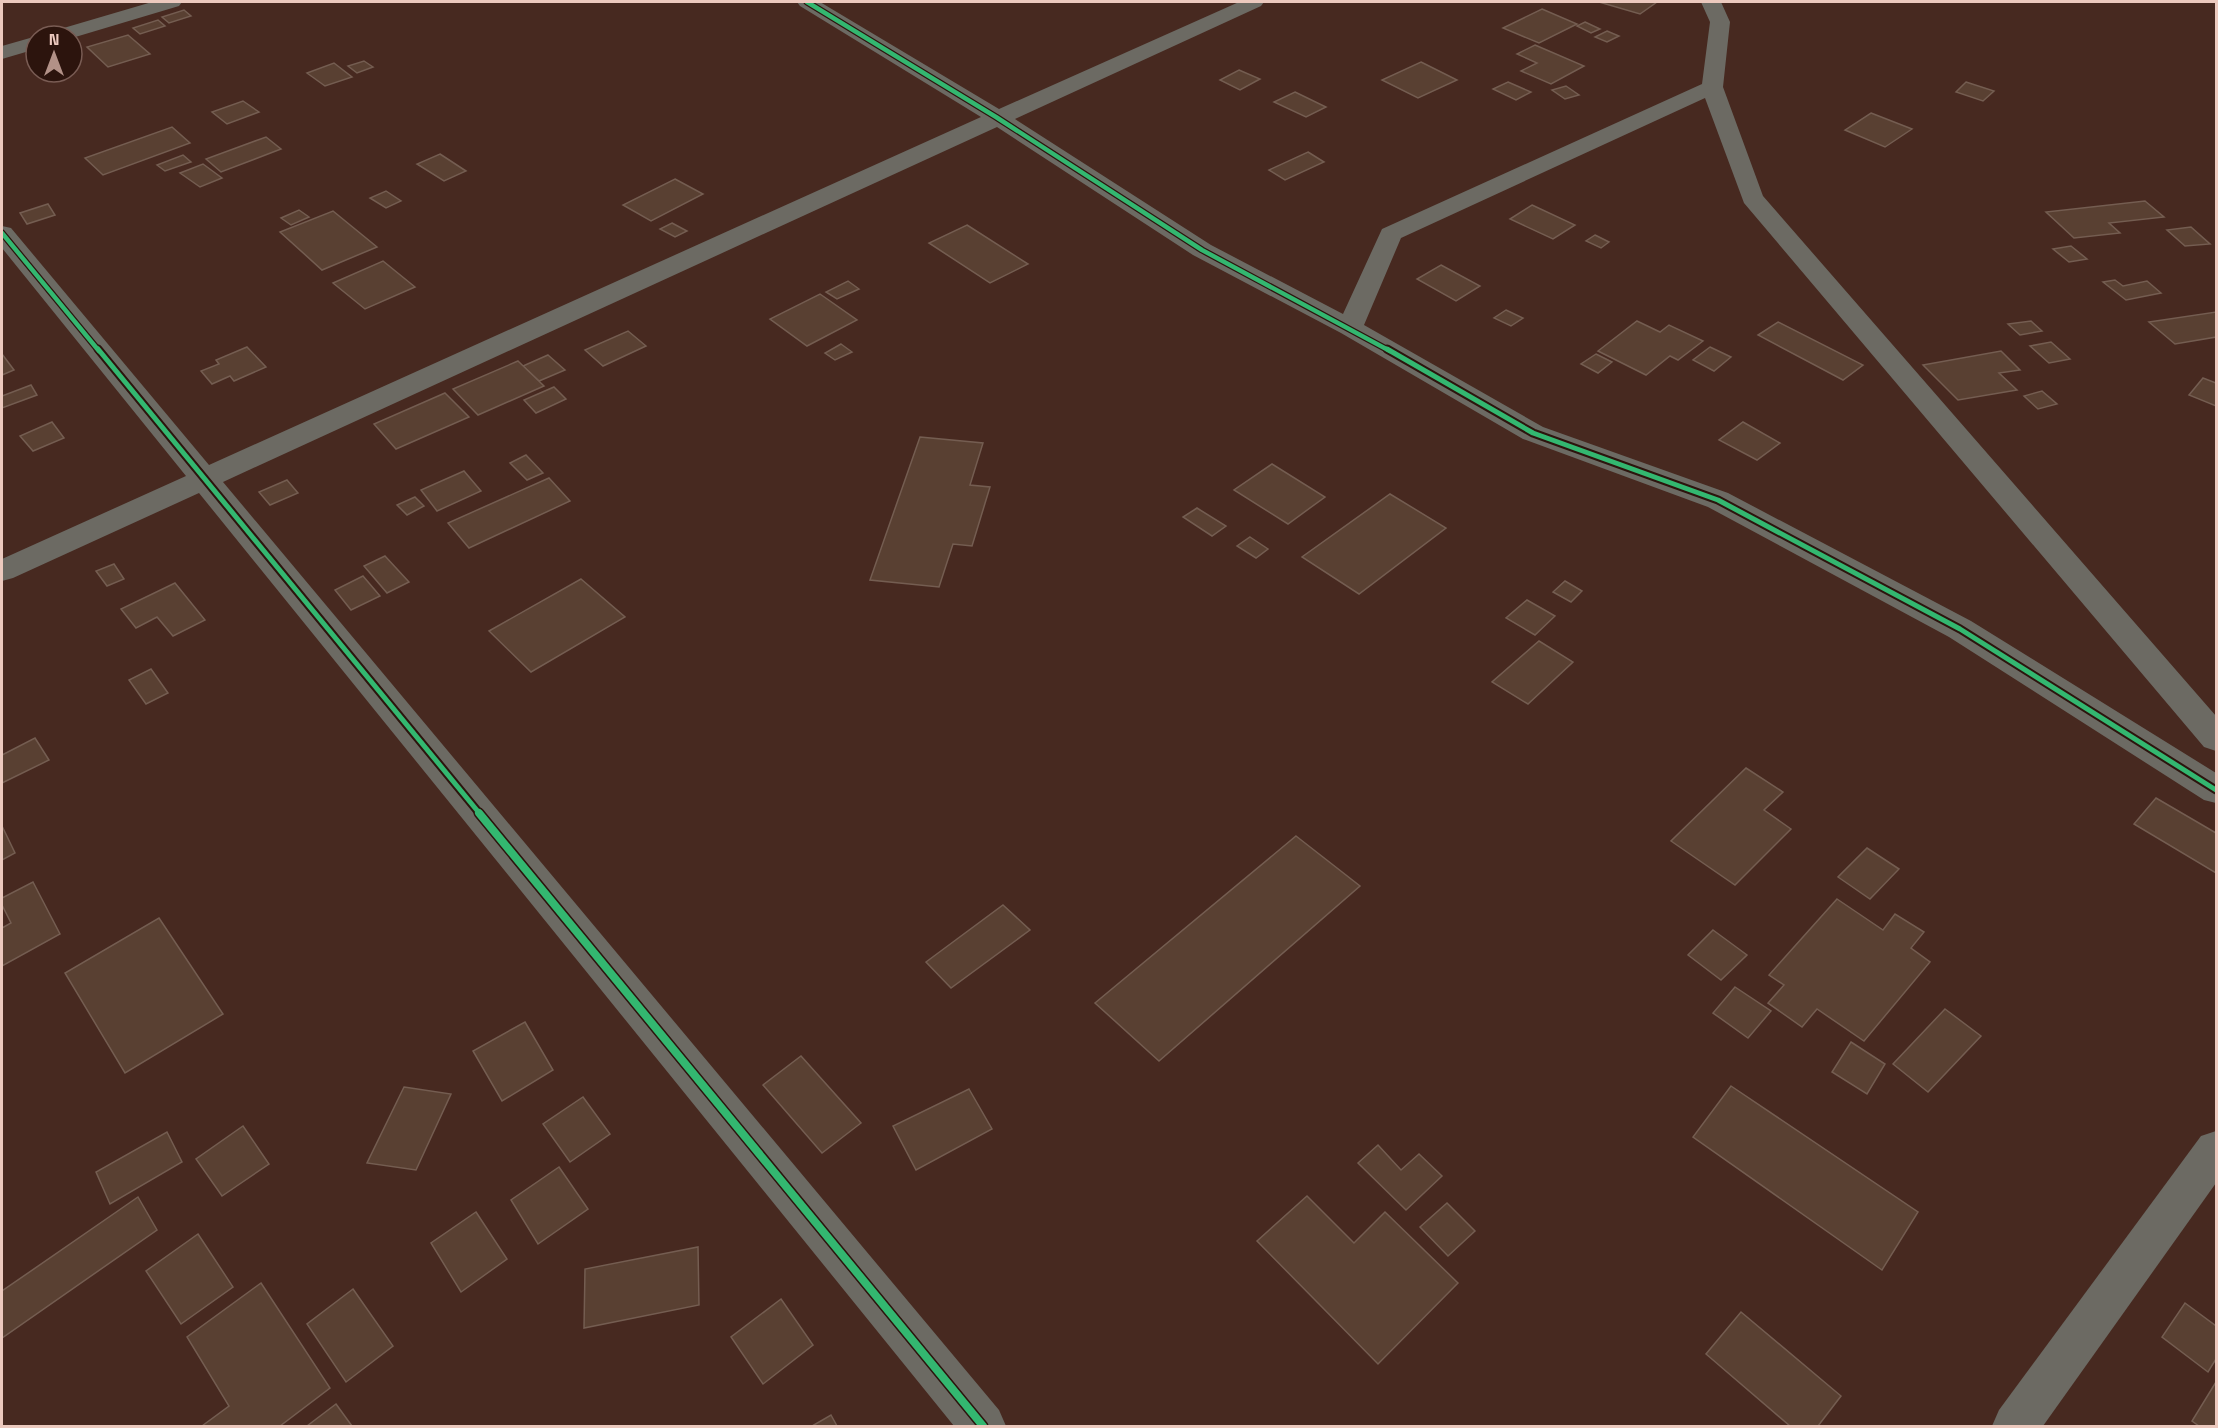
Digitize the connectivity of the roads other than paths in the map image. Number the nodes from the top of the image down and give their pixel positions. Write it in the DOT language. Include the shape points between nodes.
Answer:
graph roads {
  1 [pos="172,2"];
  2 [pos="807,2"];
  3 [pos="1254,2"];
  4 [pos="1711,2"];
  5 [pos="84,28"];
  6 [pos="24,46"];
  7 [pos="2,52"];
  8 [pos="1712,87"];
  9 [pos="996,117"];
  10 [pos="2,233"];
  11 [pos="1350,328"];
  12 [pos="204,478"];
  13 [pos="2,571"];
  14 [pos="2217,738"];
  15 [pos="2217,790"];
  16 [pos="2217,1150"];
  17 [pos="984,1426"];
  18 [pos="2015,1426"];
  1 -- 5 [label="street"];
  2 -- 9 [label="street"];
  3 -- 9 [label="street"];
  4 -- 8 [label="street" via="1720,22"];
  6 -- 7 [label="street"];
  8 -- 11 [label="street" via="1391,234"];
  8 -- 14 [label="street" via="1752,198"];
  9 -- 11 [label="street" via="1202,250"];
  9 -- 12 [label="street"];
  10 -- 12 [label="street"];
  11 -- 15 [label="street" via="1533,433 1718,500 1750,517 1960,629"];
  12 -- 13 [label="street"];
  12 -- 17 [label="street"];
  16 -- 18 [label="street"];
}
